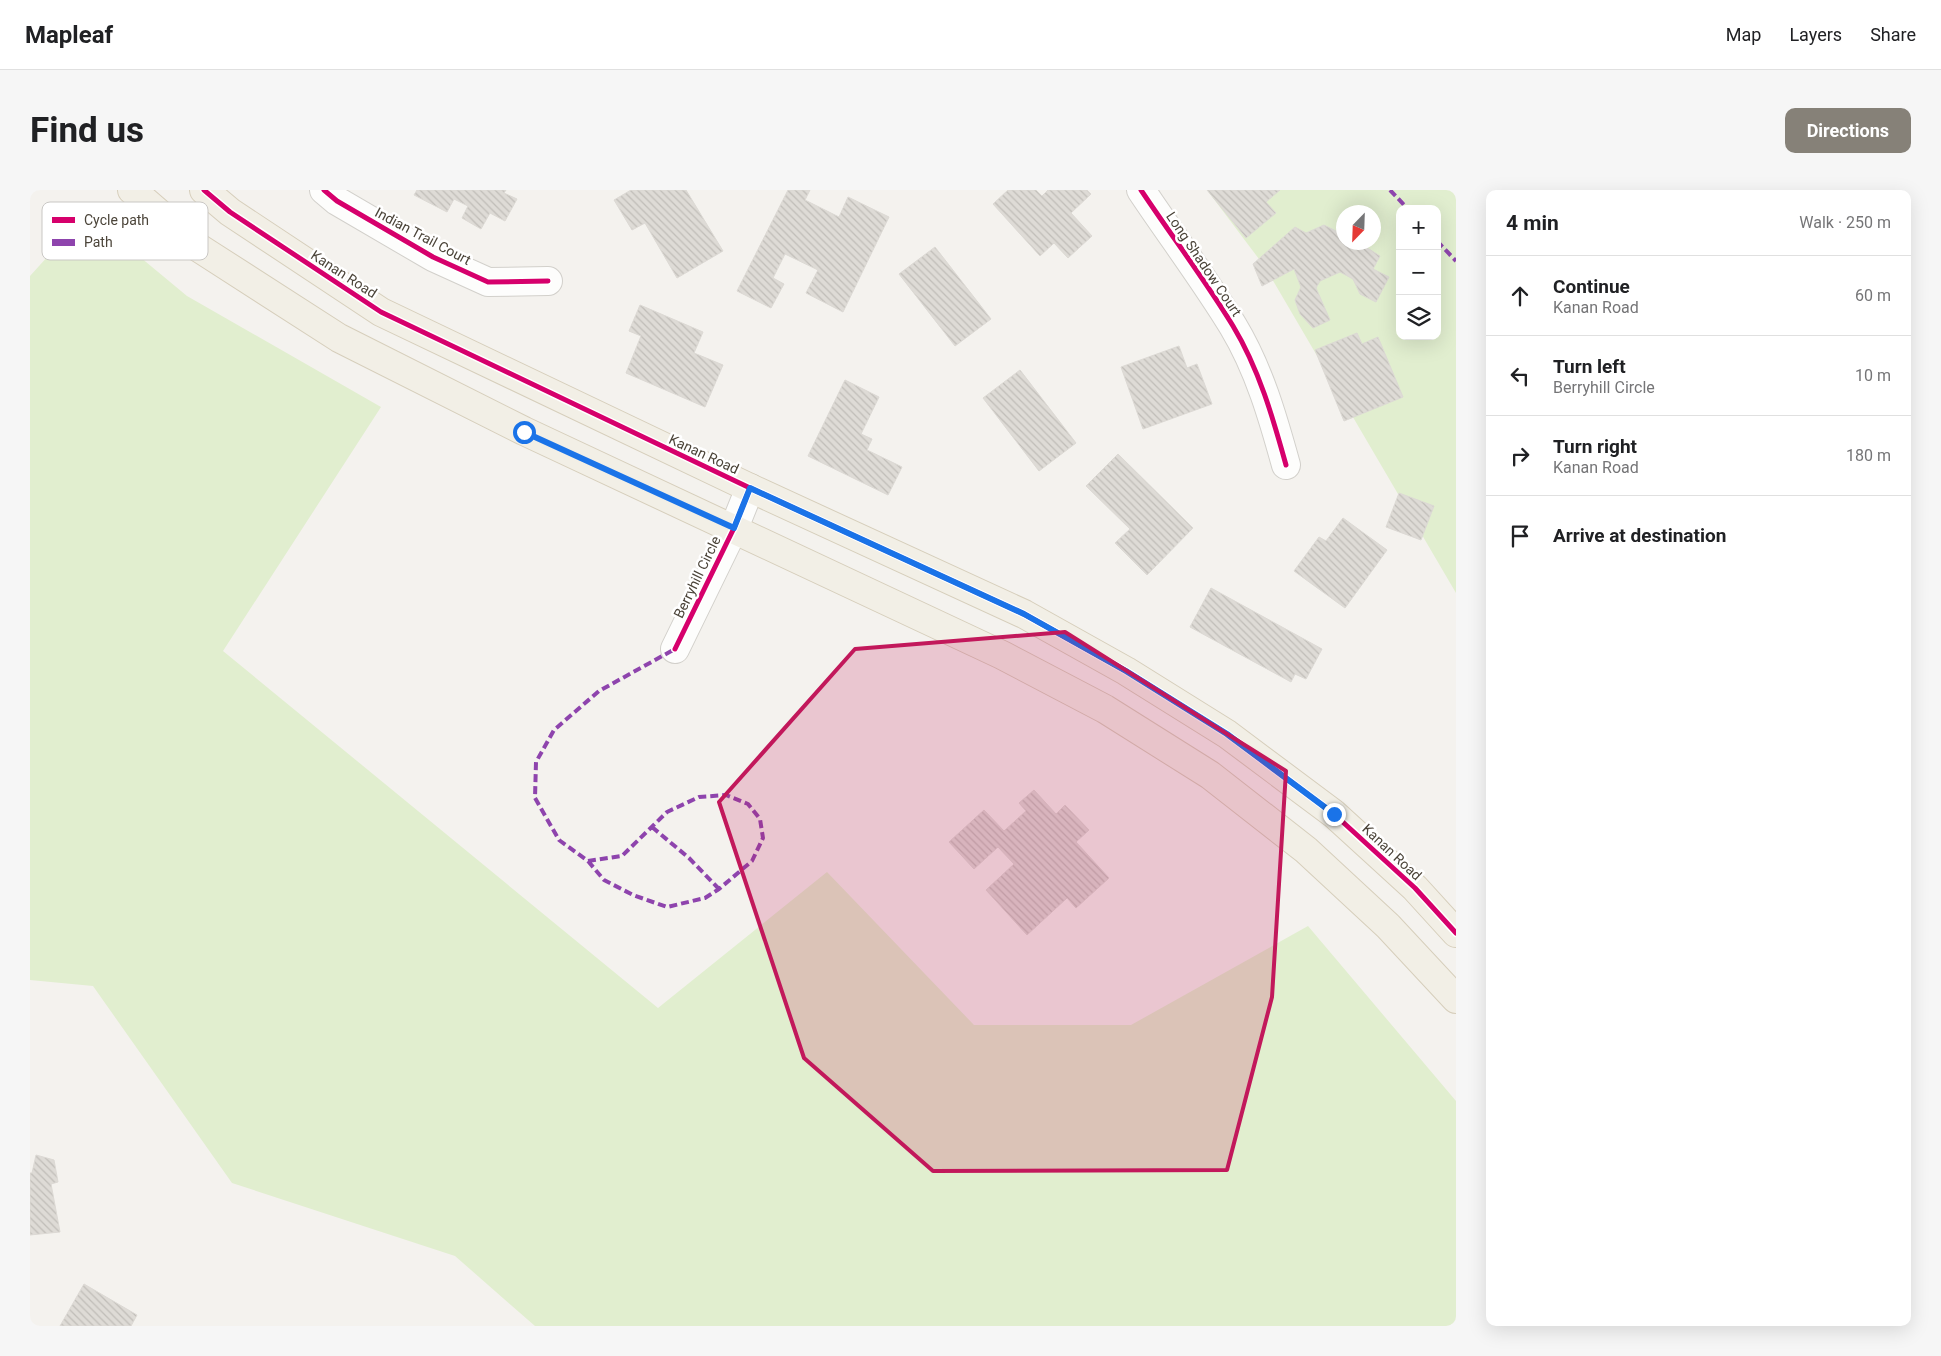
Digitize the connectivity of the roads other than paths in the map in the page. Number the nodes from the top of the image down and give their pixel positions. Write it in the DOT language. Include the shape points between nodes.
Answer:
graph roads {
  1 [pos="132,190"];
  2 [pos="204,190"];
  3 [pos="324,190"];
  4 [pos="1141,190"];
  5 [pos="146,202"];
  6 [pos="208,254"];
  7 [pos="548,281"];
  8 [pos="1286,466"];
  9 [pos="750,488"];
  10 [pos="734,528"];
  11 [pos="675,649"];
  12 [pos="1456,933"];
  13 [pos="1456,1000"];
  1 -- 5 [label="main road"];
  2 -- 9 [label="main road, Kanan Road" via="230,212 381,312"];
  3 -- 7 [label="street, Indian Trail Court" via="337,201 433,257 488,282"];
  4 -- 8 [label="street, Long Shadow Court" via="1234,327 1271,409"];
  6 -- 10 [label="main road" via="339,338 524,432"];
  9 -- 10 [label="street, Berryhill Circle"];
  9 -- 12 [label="main road, Kanan Road" via="1024,614 1202,718 1334,814 1414,888"];
  10 -- 11 [label="street, Berryhill Circle"];
  10 -- 13 [label="main road" via="1002,655 1105,709 1210,774 1306,850 1388,926"];
}
